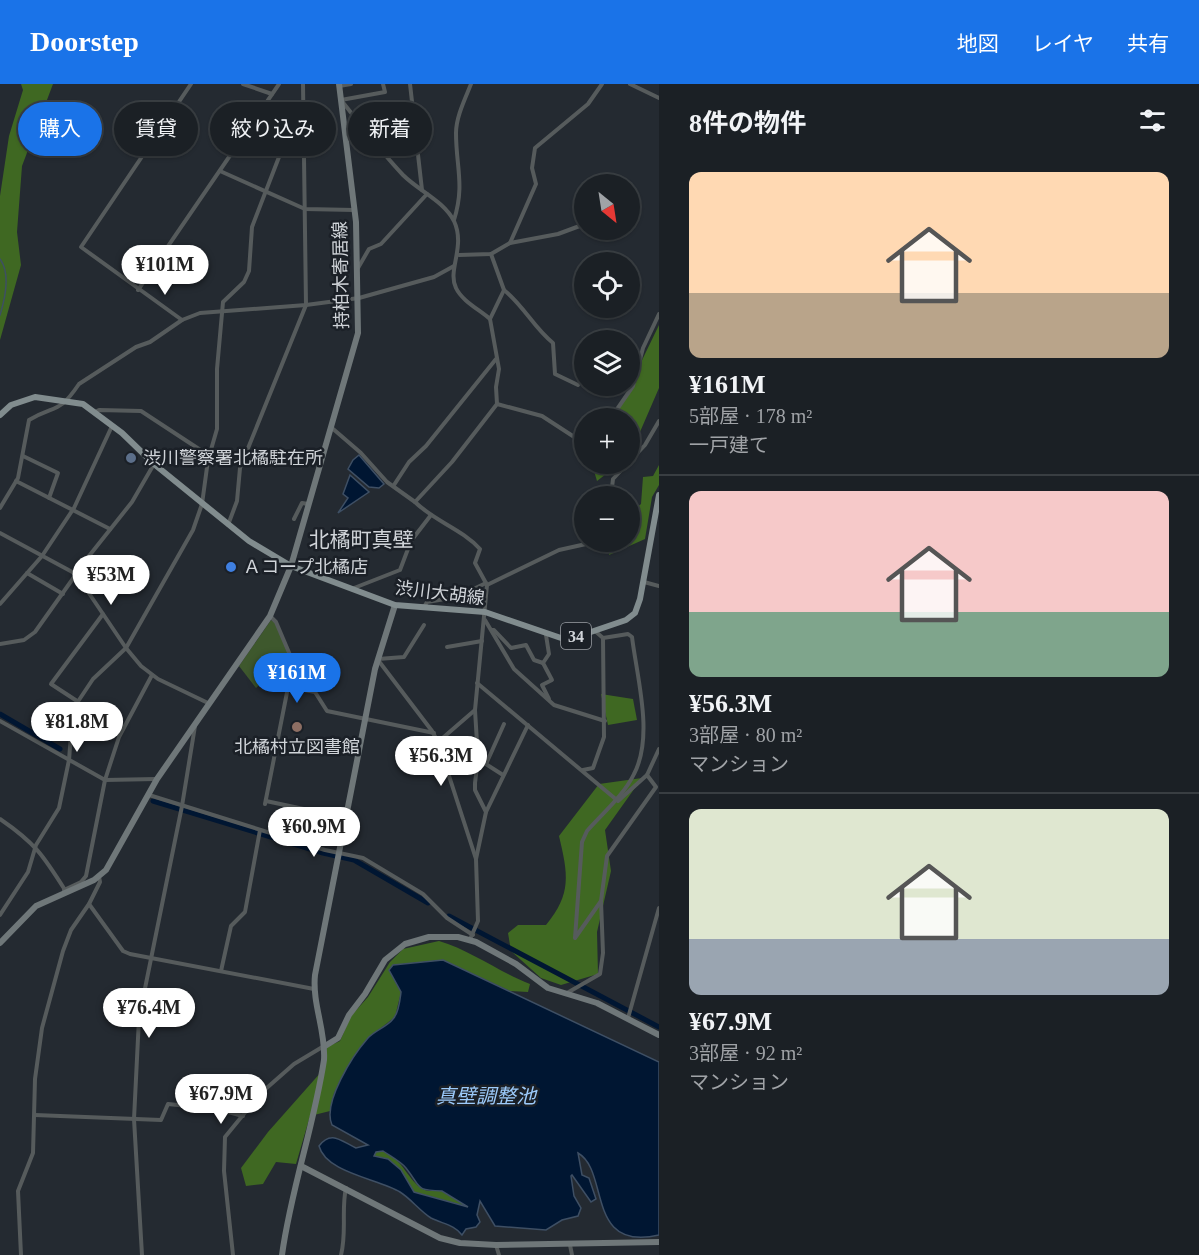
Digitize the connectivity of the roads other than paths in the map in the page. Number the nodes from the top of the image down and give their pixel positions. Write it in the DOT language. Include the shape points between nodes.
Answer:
graph roads {
  1 [pos="191,84"];
  2 [pos="243,84"];
  3 [pos="279,84"];
  4 [pos="303,84"];
  5 [pos="351,84"];
  6 [pos="383,84"];
  7 [pos="410,84"];
  8 [pos="471,84"];
  9 [pos="602,84"];
  10 [pos="630,84"];
  11 [pos="339,85"];
  12 [pos="272,94"];
  13 [pos="659,98"];
  14 [pos="341,100"];
  15 [pos="303,102"];
  16 [pos="280,156"];
  17 [pos="304,156"];
  18 [pos="220,171"];
  19 [pos="266,190"];
  20 [pos="422,190"];
  21 [pos="427,194"];
  22 [pos="305,209"];
  23 [pos="355,210"];
  24 [pos="454,221"];
  25 [pos="574,228"];
  26 [pos="510,243"];
  27 [pos="491,254"];
  28 [pos="459,255"];
  29 [pos="454,266"];
  30 [pos="358,268"];
  31 [pos="138,290"];
  32 [pos="504,290"];
  33 [pos="359,298"];
  34 [pos="306,305"];
  35 [pos="224,312"];
  36 [pos="659,314"];
  37 [pos="490,319"];
  38 [pos="182,320"];
  39 [pos="497,359"];
  40 [pos="574,383"];
  41 [pos="67,402"];
  42 [pos="497,404"];
  43 [pos="618,408"];
  44 [pos="94,412"];
  45 [pos="0,414"];
  46 [pos="659,421"];
  47 [pos="112,426"];
  48 [pos="331,427"];
  49 [pos="574,437"];
  50 [pos="640,450"];
  51 [pos="23,456"];
  52 [pos="208,460"];
  53 [pos="154,464"];
  54 [pos="16,481"];
  55 [pos="394,485"];
  56 [pos="659,495"];
  57 [pos="49,498"];
  58 [pos="415,502"];
  59 [pos="657,503"];
  60 [pos="202,504"];
  61 [pos="308,504"];
  62 [pos="0,508"];
  63 [pos="73,510"];
  64 [pos="431,515"];
  65 [pos="294,519"];
  66 [pos="228,526"];
  67 [pos="110,529"];
  68 [pos="0,533"];
  69 [pos="574,547"];
  70 [pos="42,556"];
  71 [pos="291,566"];
  72 [pos="27,573"];
  73 [pos="76,574"];
  74 [pos="644,582"];
  75 [pos="487,584"];
  76 [pos="659,586"];
  77 [pos="353,589"];
  78 [pos="63,594"];
  79 [pos="0,604"];
  80 [pos="395,605"];
  81 [pos="423,607"];
  82 [pos="104,614"];
  83 [pos="270,616"];
  84 [pos="485,616"];
  85 [pos="424,625"];
  86 [pos="492,630"];
  87 [pos="595,631"];
  88 [pos="546,635"];
  89 [pos="603,638"];
  90 [pos="482,641"];
  91 [pos="0,644"];
  92 [pos="447,647"];
  93 [pos="126,648"];
  94 [pos="378,659"];
  95 [pos="543,663"];
  96 [pos="152,675"];
  97 [pos="477,684"];
  98 [pos="289,687"];
  99 [pos="77,702"];
  100 [pos="550,702"];
  101 [pos="208,703"];
  102 [pos="476,710"];
  103 [pos="366,718"];
  104 [pos="0,721"];
  105 [pos="605,721"];
  106 [pos="195,722"];
  107 [pos="504,724"];
  108 [pos="528,725"];
  109 [pos="434,733"];
  110 [pos="438,742"];
  111 [pos="659,749"];
  112 [pos="478,759"];
  113 [pos="69,760"];
  114 [pos="486,764"];
  115 [pos="582,770"];
  116 [pos="503,775"];
  117 [pos="647,775"];
  118 [pos="157,779"];
  119 [pos="105,780"];
  120 [pos="659,782"];
  121 [pos="656,787"];
  122 [pos="148,794"];
  123 [pos="615,799"];
  124 [pos="182,807"];
  125 [pos="486,812"];
  126 [pos="347,818"];
  127 [pos="1,822"];
  128 [pos="260,831"];
  129 [pos="36,845"];
  130 [pos="339,856"];
  131 [pos="476,859"];
  132 [pos="99,876"];
  133 [pos="65,891"];
  134 [pos="601,901"];
  135 [pos="89,904"];
  136 [pos="659,908"];
  137 [pos="0,915"];
  138 [pos="473,934"];
  139 [pos="0,943"];
  140 [pos="151,959"];
  141 [pos="221,971"];
  142 [pos="314,989"];
  143 [pos="567,993"];
  144 [pos="628,1018"];
  145 [pos="659,1035"];
  146 [pos="325,1046"];
  147 [pos="34,1115"];
  148 [pos="243,1116"];
  149 [pos="134,1119"];
  150 [pos="302,1166"];
  151 [pos="346,1187"];
  152 [pos="659,1242"];
  153 [pos="496,1245"];
  154 [pos="570,1245"];
  155 [pos="21,1255"];
  156 [pos="142,1255"];
  157 [pos="233,1255"];
  158 [pos="282,1255"];
  159 [pos="341,1255"];
  160 [pos="500,1255"];
  161 [pos="572,1255"];
  1 -- 31 [label="street" via="81,247"];
  2 -- 12 [label="street"];
  3 -- 12 [label="street"];
  4 -- 15 [label="street"];
  5 -- 11 [label="street"];
  6 -- 14 [label="street" via="385,92"];
  7 -- 20 [label="street"];
  8 -- 24 [label="street" via="456,131 461,175"];
  9 -- 26 [label="street" via="588,104 535,148 532,168 536,184"];
  10 -- 13 [label="street"];
  11 -- 14 [label="street, 持柏木寄居線"];
  12 -- 18 [label="street"];
  14 -- 20 [label="street" via="404,176"];
  14 -- 23 [label="street, 持柏木寄居線"];
  16 -- 19 [label="street"];
  17 -- 22 [label="street"];
  18 -- 19 [label="street"];
  18 -- 31 [label="street"];
  19 -- 22 [label="street"];
  19 -- 35 [label="street" via="252,227 249,271 244,282 224,302"];
  20 -- 21 [label="street"];
  21 -- 24 [label="street"];
  21 -- 30 [label="street" via="381,244 369,249"];
  22 -- 23 [label="street"];
  22 -- 34 [label="street"];
  23 -- 30 [label="street, 持柏木寄居線"];
  24 -- 28 [label="street"];
  25 -- 26 [label="street"];
  26 -- 27 [label="street"];
  27 -- 28 [label="street"];
  27 -- 32 [label="street"];
  28 -- 29 [label="street"];
  29 -- 33 [label="street" via="434,277"];
  29 -- 37 [label="street" via="456,289"];
  30 -- 33 [label="street, 持柏木寄居線"];
  31 -- 38 [label="street"];
  32 -- 37 [label="street"];
  32 -- 40 [label="street" via="553,343 555,374"];
  33 -- 34 [label="street"];
  33 -- 48 [label="street, 持柏木寄居線" via="357,340"];
  34 -- 35 [label="street"];
  34 -- 66 [label="street" via="240,468 237,501"];
  35 -- 38 [label="street" via="211,311"];
  35 -- 52 [label="street" via="217,369 217,429"];
  36 -- 43 [label="street" via="643,348 633,386"];
  37 -- 39 [label="street"];
  38 -- 41 [label="street" via="79,384"];
  39 -- 42 [label="street"];
  39 -- 55 [label="street"];
  41 -- 44 [label="main road, 渋川大胡線 / 34" via="83,404"];
  41 -- 45 [label="main road, 渋川大胡線 / 34" via="24,398"];
  41 -- 51 [label="street" via="29,420"];
  42 -- 49 [label="street" via="542,416"];
  42 -- 58 [label="street"];
  44 -- 47 [label="main road, 渋川大胡線 / 34"];
  44 -- 52 [label="street" via="141,411 205,453"];
  46 -- 50 [label="street"];
  47 -- 53 [label="main road, 渋川大胡線 / 34"];
  47 -- 63 [label="street"];
  48 -- 55 [label="street"];
  48 -- 61 [label="street, 持柏木寄居線"];
  51 -- 54 [label="street"];
  51 -- 57 [label="street" via="58,473"];
  52 -- 60 [label="street"];
  53 -- 60 [label="main road, 渋川大胡線 / 34"];
  53 -- 67 [label="street" via="132,502"];
  54 -- 57 [label="street"];
  54 -- 62 [label="street"];
  55 -- 58 [label="street"];
  56 -- 59 [label="main road, 渋川大胡線 / 34"];
  57 -- 63 [label="street"];
  58 -- 64 [label="street"];
  59 -- 74 [label="main road, 渋川大胡線 / 34"];
  60 -- 66 [label="main road, 渋川大胡線 / 34"];
  60 -- 93 [label="street" via="185,547 167,571"];
  61 -- 65 [label="street" via="298,507"];
  61 -- 71 [label="street, 持柏木寄居線"];
  63 -- 67 [label="street"];
  63 -- 70 [label="street"];
  64 -- 75 [label="street" via="480,549 475,563"];
  64 -- 77 [label="street" via="411,541 400,570"];
  66 -- 71 [label="main road, 渋川大胡線 / 34"];
  67 -- 73 [label="street"];
  68 -- 70 [label="street"];
  69 -- 75 [label="street"];
  70 -- 72 [label="street"];
  70 -- 73 [label="street"];
  71 -- 77 [label="main road, 渋川大胡線 / 34"];
  71 -- 83 [label="street, 持柏木寄居線"];
  72 -- 78 [label="street"];
  72 -- 79 [label="street"];
  73 -- 78 [label="street"];
  73 -- 82 [label="street"];
  74 -- 76 [label="street"];
  74 -- 87 [label="main road, 渋川大胡線 / 34" via="635,613"];
  75 -- 81 [label="street"];
  75 -- 84 [label="street"];
  77 -- 80 [label="main road, 渋川大胡線 / 34"];
  78 -- 91 [label="street" via="35,632 24,640"];
  80 -- 81 [label="main road, 渋川大胡線 / 34"];
  80 -- 94 [label="street"];
  81 -- 84 [label="main road, 渋川大胡線 / 34"];
  82 -- 93 [label="street"];
  82 -- 99 [label="street" via="51,684"];
  83 -- 98 [label="street" via="293,662"];
  83 -- 101 [label="street, 持柏木寄居線"];
  84 -- 86 [label="street"];
  84 -- 88 [label="main road, 渋川大胡線 / 34"];
  84 -- 90 [label="street"];
  85 -- 94 [label="street" via="404,657"];
  86 -- 95 [label="street" via="512,648 526,645 534,660"];
  86 -- 100 [label="street" via="514,669"];
  87 -- 88 [label="main road, 渋川大胡線 / 34" via="571,637"];
  87 -- 89 [label="street"];
  88 -- 95 [label="street" via="549,654"];
  89 -- 105 [label="street"];
  89 -- 123 [label="street" via="628,634 632,637 642,707 643,741 638,765"];
  90 -- 92 [label="street"];
  90 -- 97 [label="street"];
  93 -- 96 [label="street"];
  93 -- 99 [label="street" via="93,679"];
  94 -- 103 [label="street"];
  94 -- 109 [label="street"];
  95 -- 100 [label="street" via="552,680 542,685"];
  96 -- 101 [label="street"];
  96 -- 119 [label="street" via="119,737"];
  97 -- 102 [label="street"];
  97 -- 108 [label="street"];
  98 -- 103 [label="street" via="315,692 327,711"];
  98 -- 126 [label="street" via="266,802"];
  99 -- 113 [label="street" via="72,715"];
  100 -- 105 [label="street"];
  101 -- 106 [label="street, 持柏木寄居線"];
  102 -- 110 [label="street"];
  102 -- 112 [label="street"];
  103 -- 109 [label="street"];
  103 -- 126 [label="street"];
  104 -- 113 [label="street"];
  105 -- 115 [label="street" via="600,754 593,768"];
  106 -- 118 [label="street, 持柏木寄居線"];
  106 -- 124 [label="street"];
  107 -- 114 [label="street"];
  108 -- 115 [label="street"];
  108 -- 116 [label="street"];
  109 -- 110 [label="street"];
  110 -- 131 [label="street"];
  111 -- 117 [label="street"];
  112 -- 114 [label="street"];
  112 -- 125 [label="street" via="475,789"];
  113 -- 119 [label="street"];
  113 -- 129 [label="street" via="59,808"];
  114 -- 116 [label="street"];
  115 -- 123 [label="street"];
  116 -- 125 [label="street"];
  117 -- 121 [label="street"];
  117 -- 123 [label="street" via="621,801"];
  118 -- 119 [label="street"];
  118 -- 122 [label="street, 持柏木寄居線"];
  119 -- 133 [label="street" via="86,876"];
  120 -- 121 [label="street"];
  121 -- 134 [label="street" via="607,856"];
  122 -- 124 [label="street"];
  122 -- 132 [label="street, 持柏木寄居線"];
  123 -- 134 [label="street" via="582,842 575,938"];
  124 -- 128 [label="street"];
  124 -- 140 [label="street"];
  125 -- 131 [label="street"];
  126 -- 130 [label="street"];
  127 -- 129 [label="street"];
  128 -- 130 [label="street"];
  128 -- 141 [label="street" via="244,912 231,926"];
  129 -- 133 [label="street"];
  129 -- 137 [label="street" via="28,872"];
  130 -- 138 [label="street" via="363,858 423,894 447,918"];
  130 -- 142 [label="street"];
  131 -- 138 [label="street"];
  132 -- 133 [label="street"];
  132 -- 135 [label="street"];
  133 -- 139 [label="street" via="36,906"];
  134 -- 143 [label="street" via="602,970 596,978"];
  135 -- 140 [label="street" via="123,951"];
  135 -- 147 [label="street" via="71,930 63,951 42,1028"];
  136 -- 144 [label="street"];
  138 -- 143 [label="street" via="539,983"];
  138 -- 146 [label="street" via="423,938 395,950 349,1015 338,1038"];
  140 -- 141 [label="street"];
  140 -- 149 [label="street" via="139,1018"];
  141 -- 142 [label="street"];
  142 -- 146 [label="street"];
  143 -- 144 [label="street"];
  144 -- 145 [label="street"];
  146 -- 148 [label="street" via="294,1064 261,1093"];
  146 -- 150 [label="street"];
  147 -- 149 [label="street"];
  147 -- 155 [label="street" via="33,1153 18,1191"];
  148 -- 149 [label="street" via="168,1104 160,1120"];
  148 -- 157 [label="street" via="225,1137 223,1146"];
  149 -- 156 [label="street"];
  150 -- 151 [label="street"];
  150 -- 158 [label="street"];
  151 -- 153 [label="street" via="441,1238 460,1244"];
  151 -- 159 [label="street"];
  152 -- 154 [label="street"];
  153 -- 154 [label="street"];
  153 -- 160 [label="street"];
  154 -- 161 [label="street"];
}
